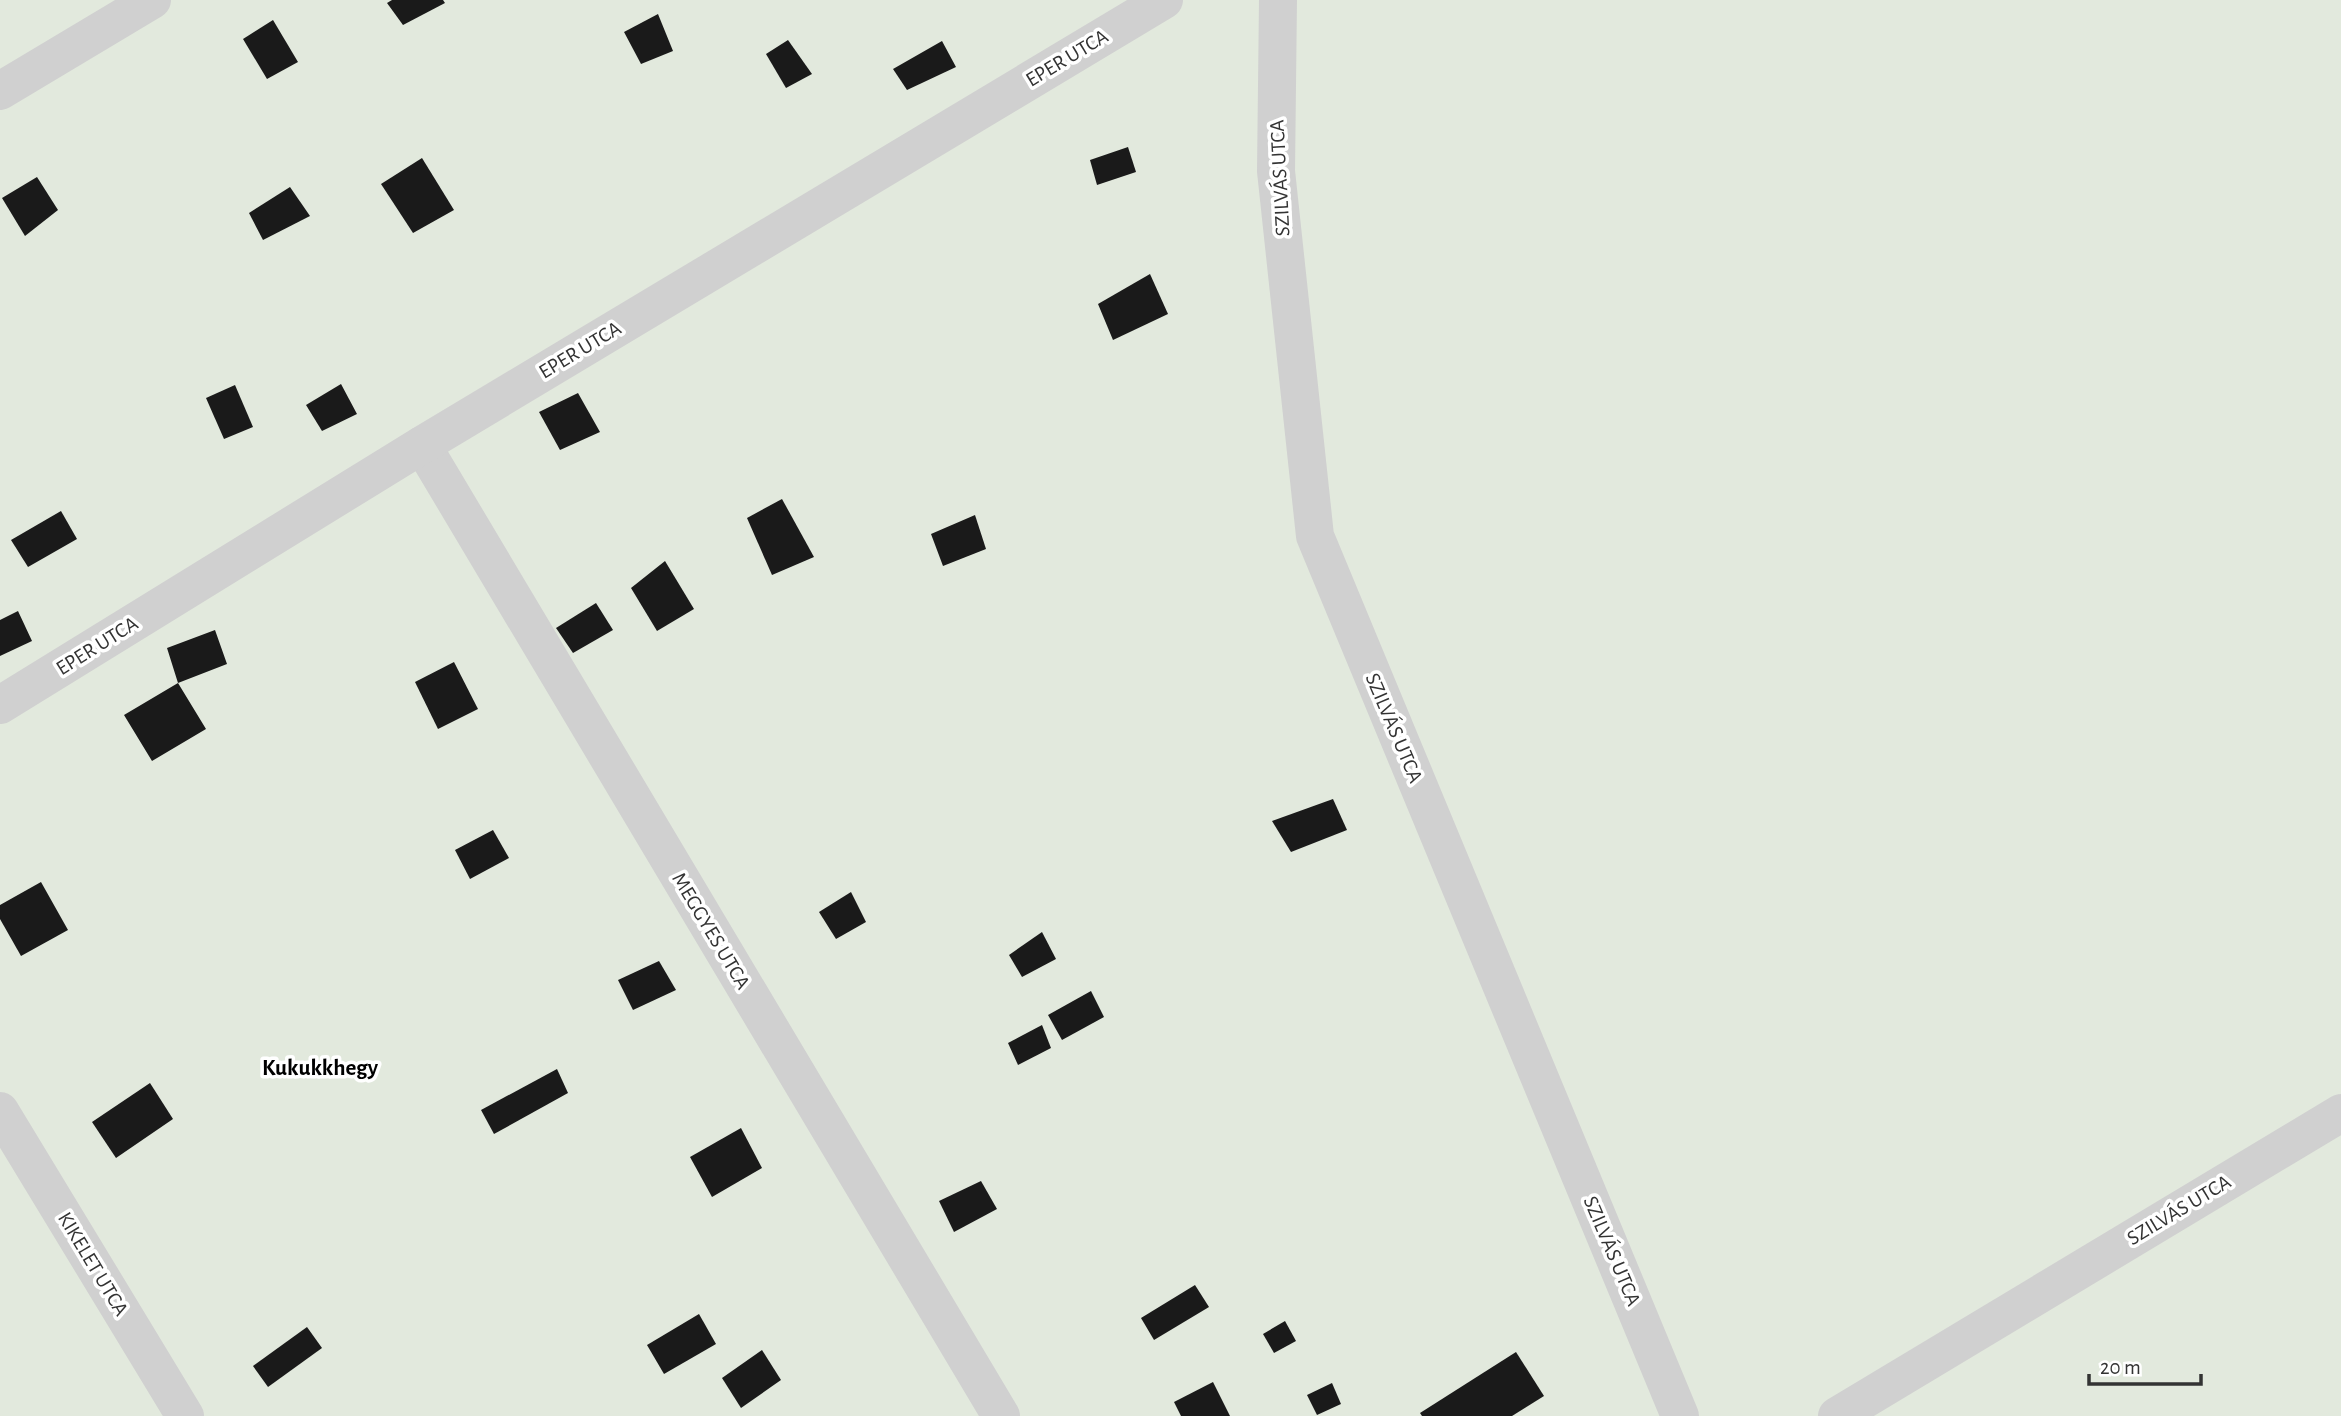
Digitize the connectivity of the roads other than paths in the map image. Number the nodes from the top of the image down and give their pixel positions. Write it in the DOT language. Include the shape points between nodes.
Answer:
graph roads {
  1 [pos="152,0"];
  2 [pos="1164,0"];
  3 [pos="1278,0"];
  4 [pos="0,91"];
  5 [pos="422,445"];
  6 [pos="0,705"];
  7 [pos="0,1111"];
  8 [pos="2341,1113"];
  9 [pos="185,1416"];
  10 [pos="1001,1416"];
  11 [pos="1680,1416"];
  12 [pos="1837,1416"];
  1 -- 4 [label="street"];
  2 -- 5 [label="street, EPER UTCA"];
  3 -- 11 [label="street, SZILVÁS UTCA" via="1276,171 1315,536"];
  5 -- 6 [label="street, EPER UTCA"];
  5 -- 10 [label="street, MEGGYES UTCA"];
  7 -- 9 [label="street, KIKELET UTCA"];
  8 -- 12 [label="street, SZILVÁS UTCA"];
}
